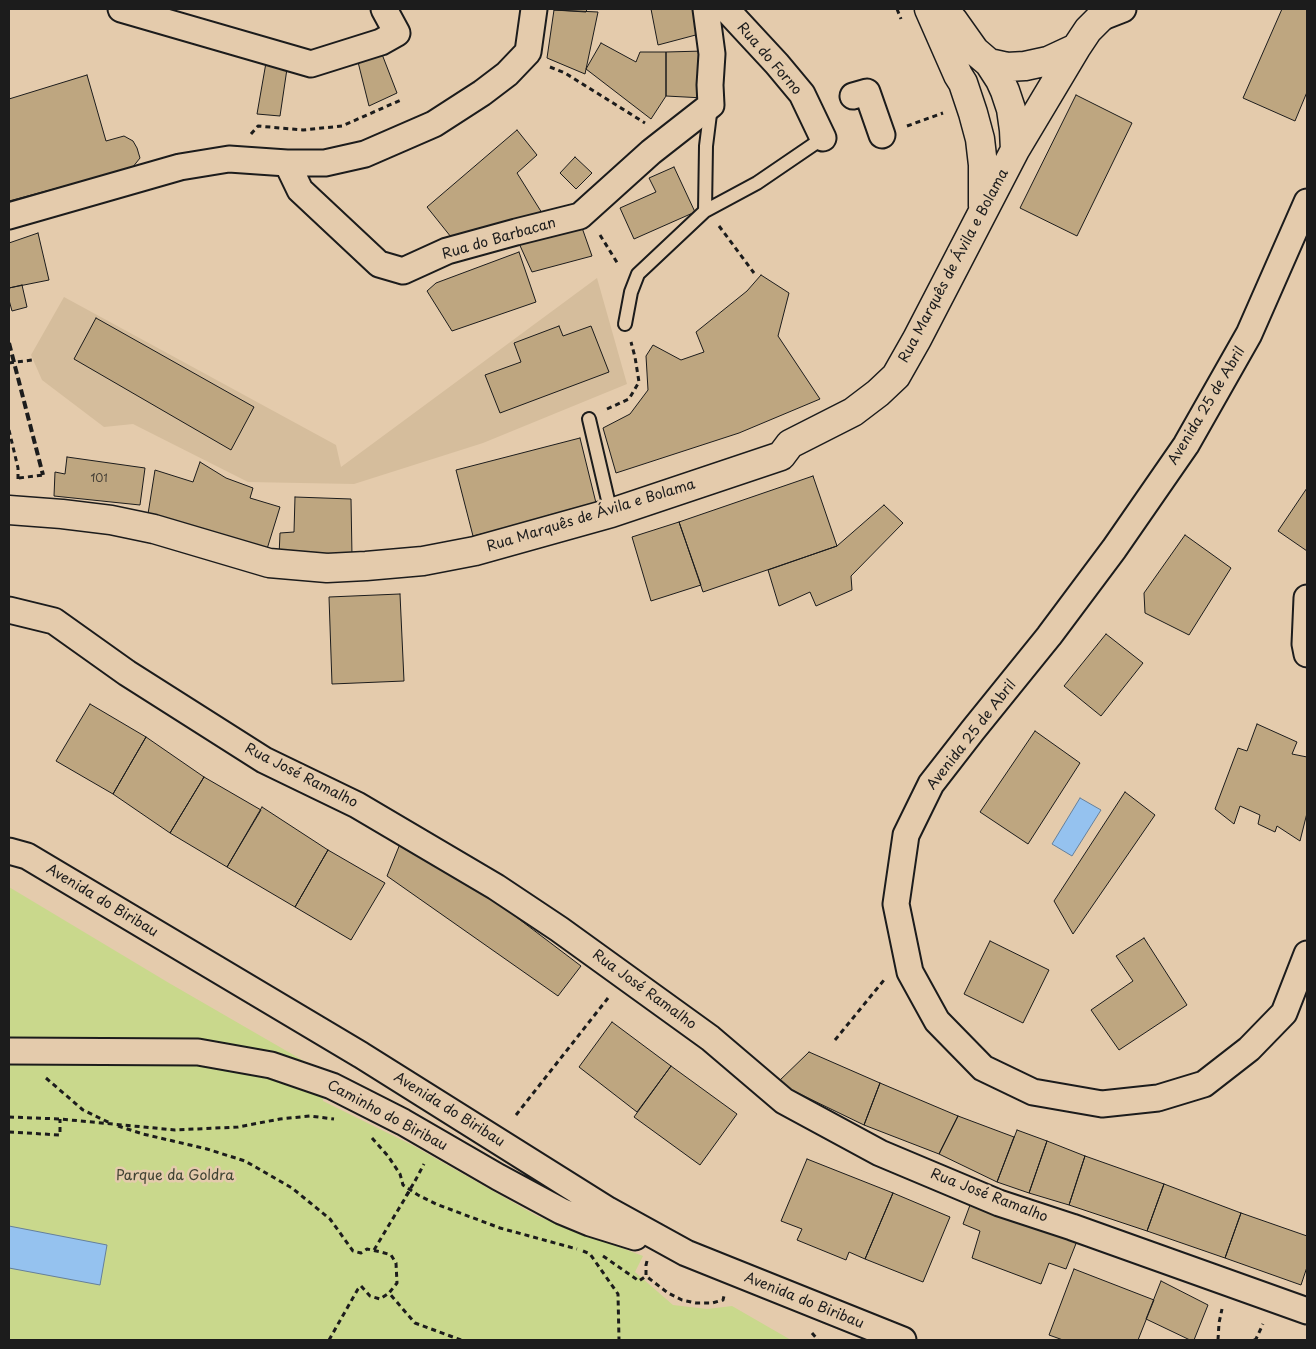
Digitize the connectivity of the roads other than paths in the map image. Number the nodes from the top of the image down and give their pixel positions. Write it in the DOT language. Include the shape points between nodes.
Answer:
graph roads {
  1 [pos="121,9"];
  2 [pos="384,9"];
  3 [pos="534,9"];
  4 [pos="706,9"];
  5 [pos="726,9"];
  6 [pos="929,9"];
  7 [pos="934,9"];
  8 [pos="1109,12"];
  9 [pos="1070,58"];
  10 [pos="989,63"];
  11 [pos="962,83"];
  12 [pos="853,96"];
  13 [pos="711,105"];
  14 [pos="1012,115"];
  15 [pos="882,135"];
  16 [pos="823,138"];
  17 [pos="1015,150"];
  18 [pos="287,163"];
  19 [pos="1307,202"];
  20 [pos="983,210"];
  21 [pos="705,211"];
  22 [pos="9,216"];
  23 [pos="625,324"];
  24 [pos="589,419"];
  25 [pos="13,500"];
  26 [pos="611,513"];
  27 [pos="1307,598"];
  28 [pos="9,610"];
  29 [pos="1307,654"];
  30 [pos="9,851"];
  31 [pos="1307,954"];
  32 [pos="9,1052"];
  33 [pos="686,1254"];
  34 [pos="1307,1311"];
  35 [pos="903,1340"];
  1 -- 2 [label="street" via="311,64 381,42 397,33"];
  3 -- 18 [label="street" via="528,52 507,74 434,124 365,154 325,163"];
  4 -- 13 [label="street" via="712,54"];
  5 -- 16 [label="street, Rua do Forno" via="802,94"];
  6 -- 11 [label="main road"];
  7 -- 10 [label="main road" via="952,20 975,51"];
  8 -- 9 [label="main road, Rua Marquês de Ávila e Bolama" via="1088,30"];
  9 -- 10 [label="main road" via="1025,66"];
  9 -- 14 [label="main road" via="1032,103"];
  9 -- 17 [label="main road, Rua Marquês de Ávila e Bolama"];
  10 -- 14 [label="main road" via="1006,91"];
  11 -- 14 [label="main road" via="993,106"];
  11 -- 20 [label="main road" via="980,139"];
  12 -- 15 [label="street" via="867,92"];
  13 -- 18 [label="street, Rua do Barbacan" via="650,152 580,216 447,252 403,271 379,264 307,197"];
  13 -- 21 [label="lane" via="706,146"];
  14 -- 17 [label="main road"];
  16 -- 21 [label="lane" via="757,183"];
  17 -- 20 [label="main road, Rua Marquês de Ávila e Bolama"];
  18 -- 22 [label="street" via="229,159 180,167"];
  19 -- 31 [label="street, Avenida 25 de Abril" via="1250,334 1186,445 1061,621 931,784 906,835 896,904 910,972 937,1021 983,1068 1033,1092 1102,1104 1158,1098 1204,1084 1250,1049 1284,1013"];
  20 -- 26 [label="main road, Rua Marquês de Ávila e Bolama" via="918,339 896,376 878,394 853,412 790,444 781,456"];
  21 -- 23 [label="lane" via="638,274"];
  24 -- 26 [label="lane"];
  25 -- 26 [label="main road, Rua Marquês de Ávila e Bolama" via="62,514 154,529 269,563 327,568 423,561 475,551"];
  27 -- 29 [label="street"];
  28 -- 34 [label="street, Rua José Ramalho" via="54,621 127,673 264,760 357,805 496,887 710,1038 784,1101 880,1153 999,1202"];
  30 -- 33 [label="street, Avenida do Biribau" via="27,856 361,1055 608,1210"];
  32 -- 33 [label="street, Caminho do Biribau" via="198,1052 271,1065 332,1086 561,1211"];
  33 -- 35 [label="street, Avenida do Biribau"];
}
